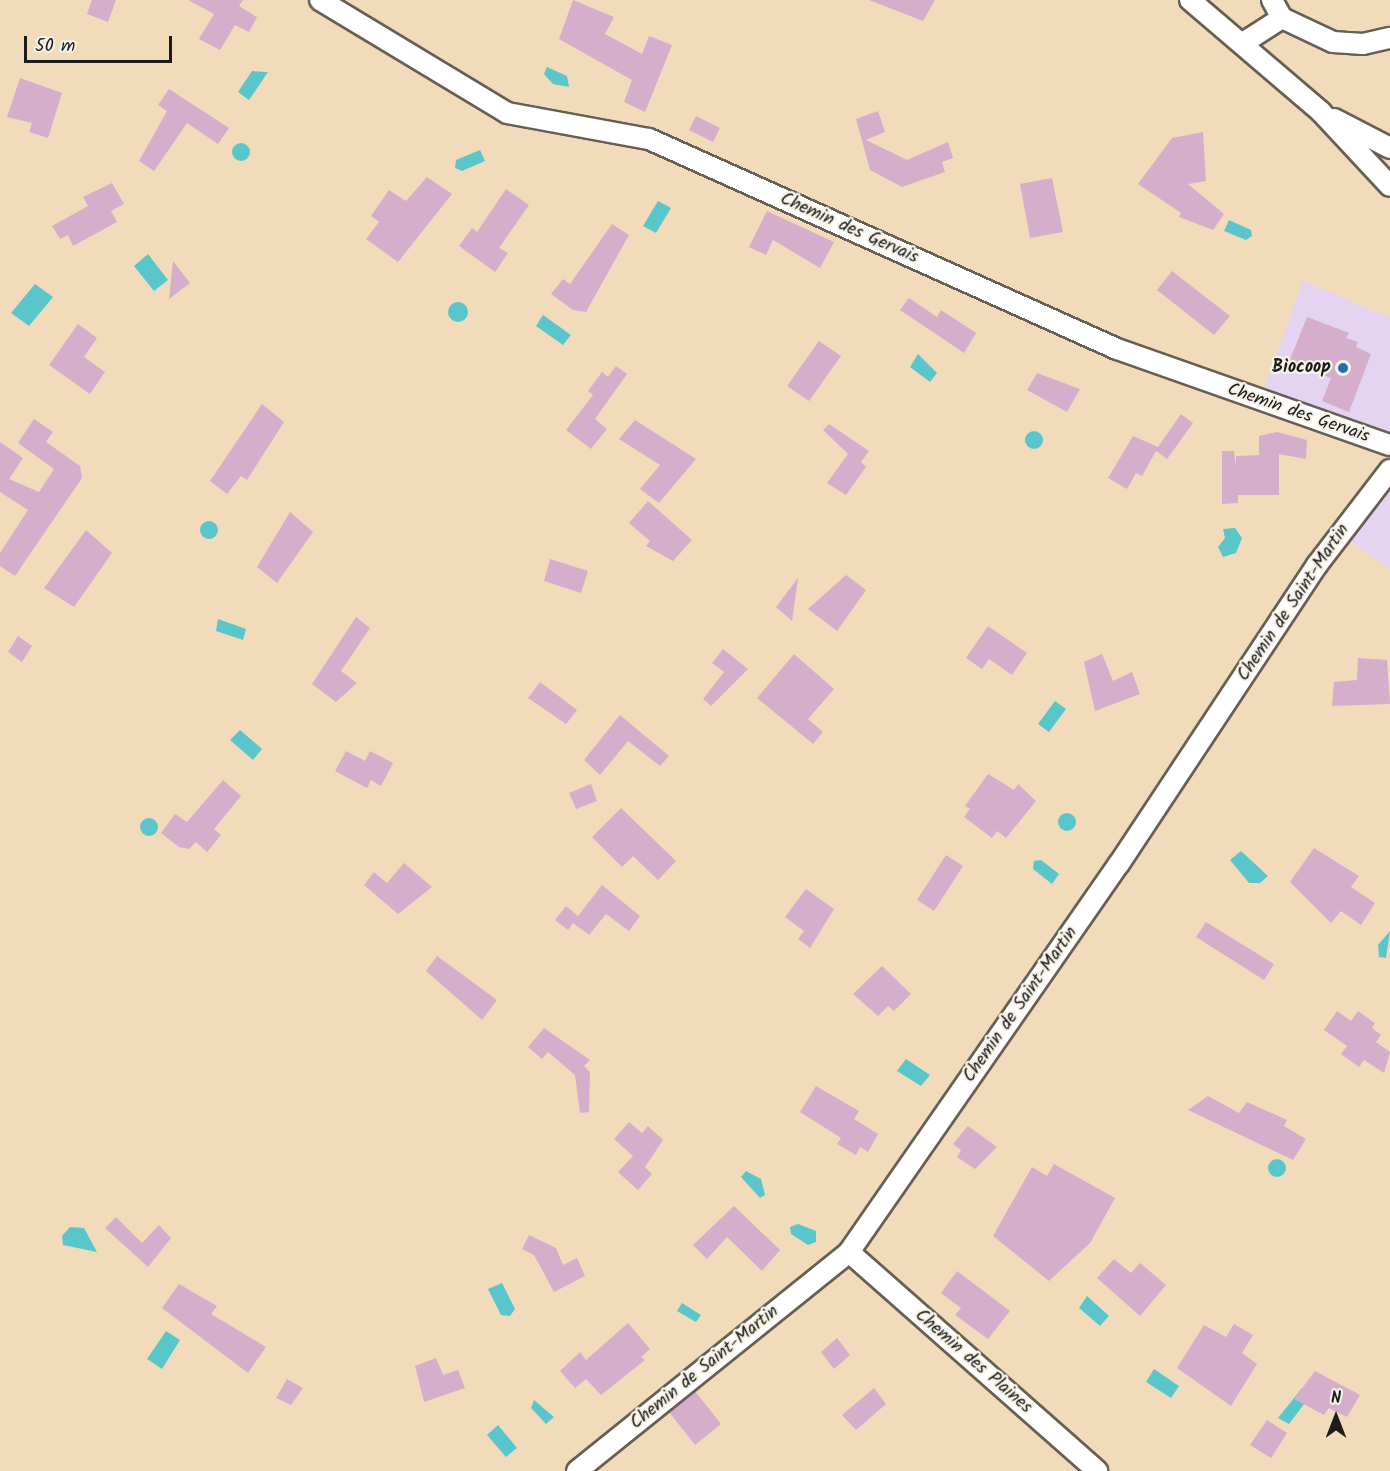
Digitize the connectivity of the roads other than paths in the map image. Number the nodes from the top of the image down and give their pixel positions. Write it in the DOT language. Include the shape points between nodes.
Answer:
graph roads {
  1 [pos="320,0"];
  2 [pos="1190,0"];
  3 [pos="1272,0"];
  4 [pos="1282,18"];
  5 [pos="1390,38"];
  6 [pos="1243,43"];
  7 [pos="1321,112"];
  8 [pos="1390,148"];
  9 [pos="1390,186"];
  10 [pos="1390,445"];
  11 [pos="1390,470"];
  12 [pos="849,1252"];
  13 [pos="577,1471"];
  14 [pos="1097,1471"];
  1 -- 10 [label="street, Chemin des Gervais" via="507,114 649,139 1117,349"];
  2 -- 6 [label="street"];
  3 -- 4 [label="street"];
  4 -- 5 [label="street" via="1333,42 1363,45"];
  4 -- 6 [label="street"];
  6 -- 7 [label="street"];
  7 -- 8 [label="street"];
  7 -- 9 [label="street"];
  11 -- 12 [label="street, Chemin de Saint-Martin" via="1317,565 1119,864"];
  12 -- 13 [label="street, Chemin de Saint-Martin"];
  12 -- 14 [label="street, Chemin des Plaines"];
}
